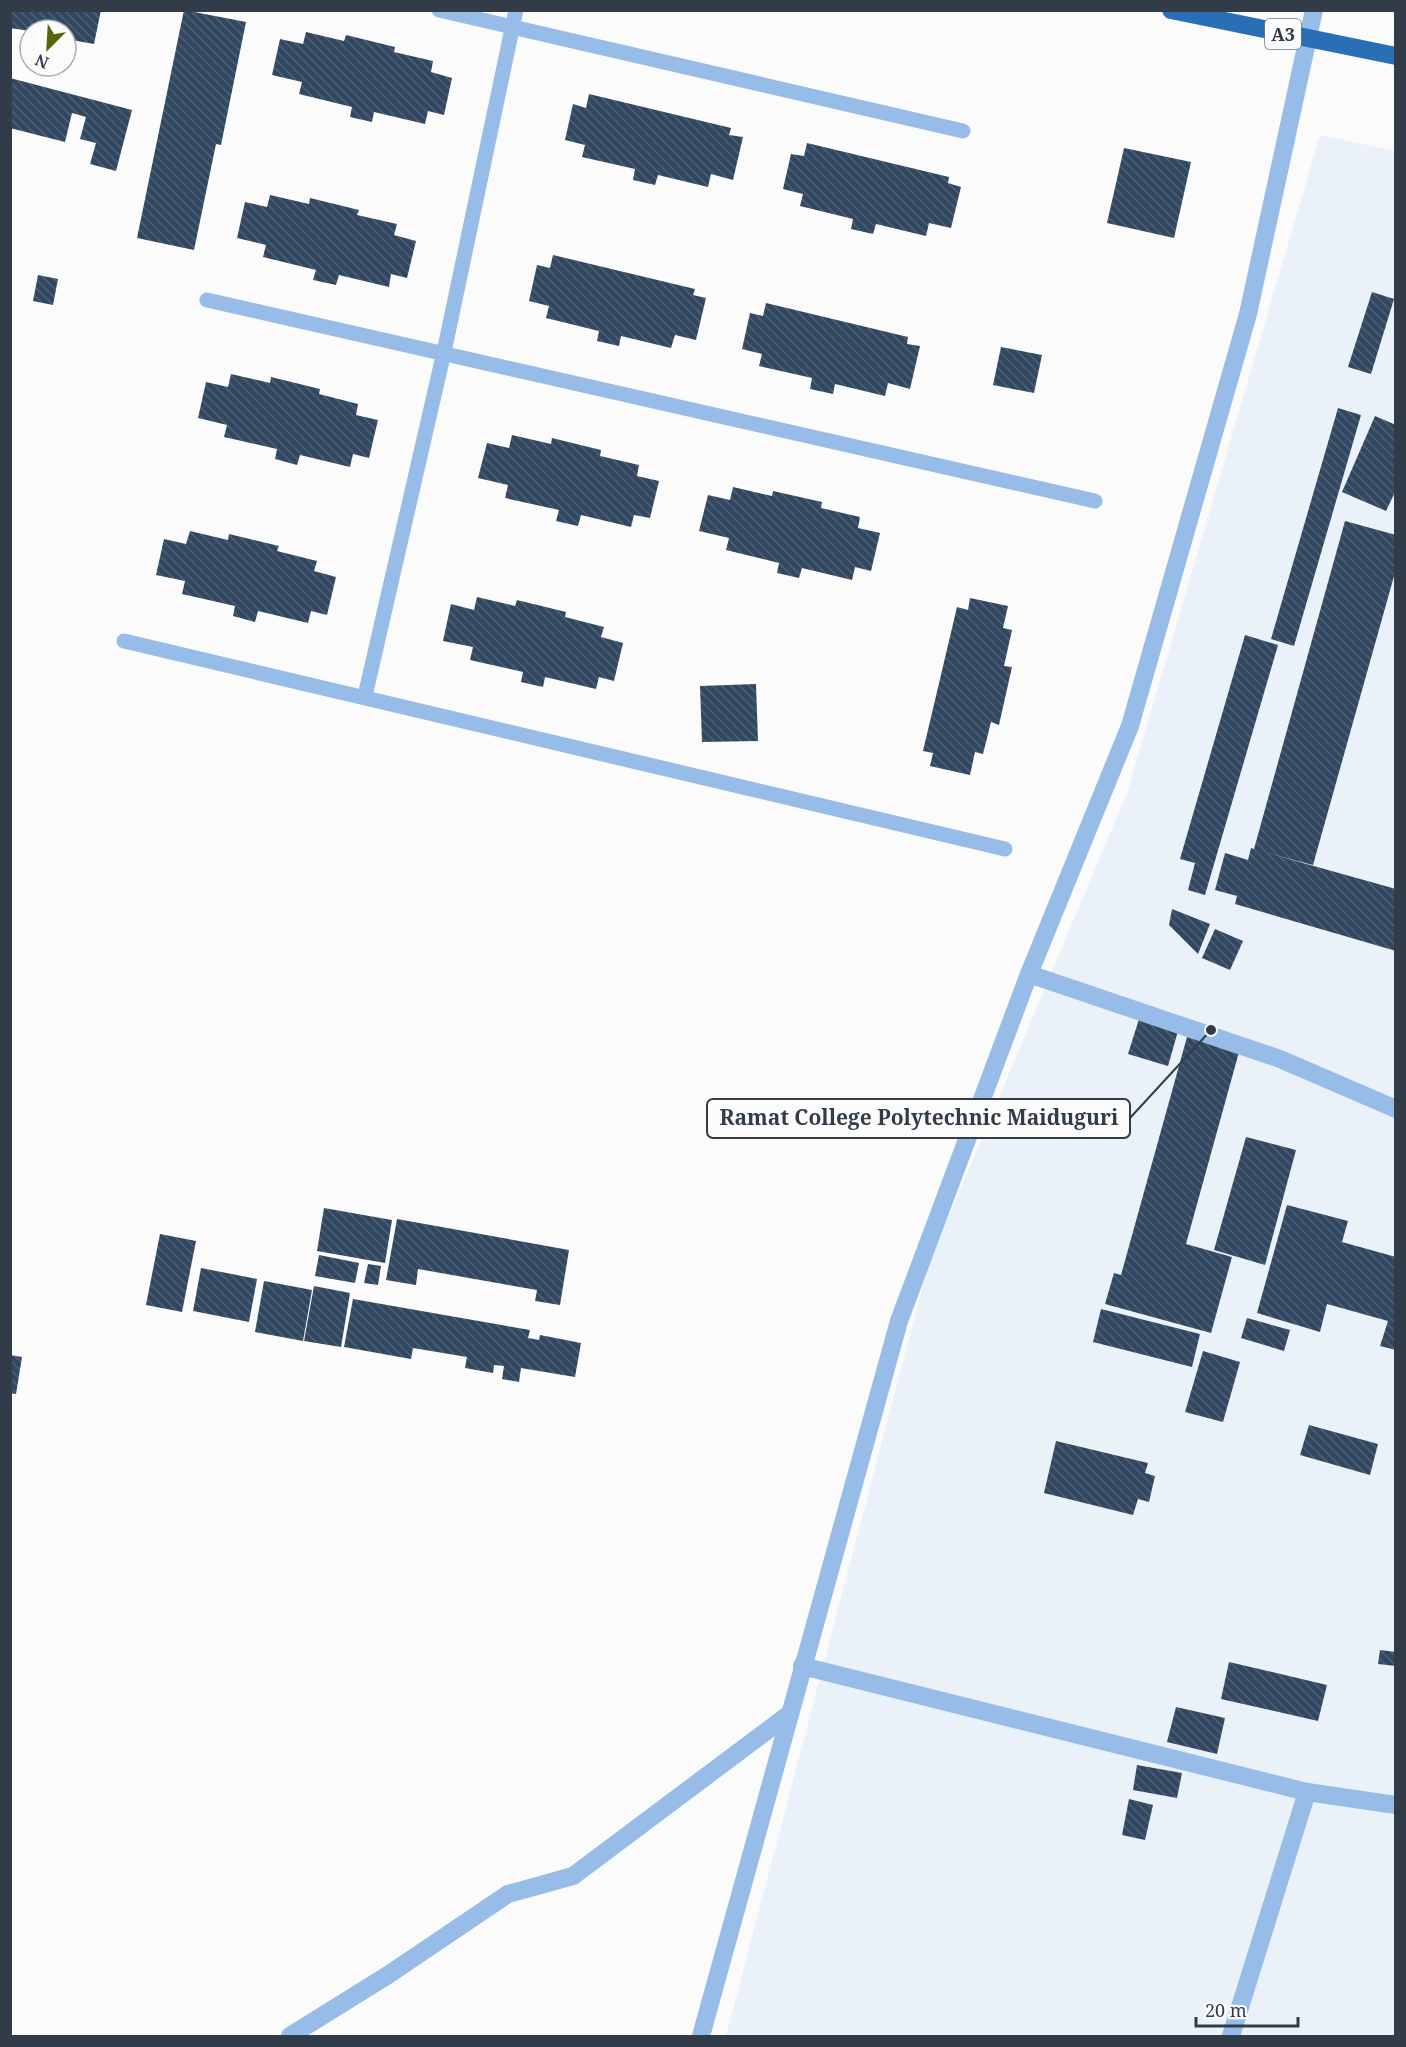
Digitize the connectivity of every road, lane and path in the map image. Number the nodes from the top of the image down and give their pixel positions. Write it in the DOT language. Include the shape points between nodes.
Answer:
graph roads {
  1 [pos="439,10"];
  2 [pos="516,10"];
  3 [pos="1171,10"];
  4 [pos="1314,10"];
  5 [pos="513,27"];
  6 [pos="1309,39"];
  7 [pos="1395,56"];
  8 [pos="963,131"];
  9 [pos="207,300"];
  10 [pos="444,352"];
  11 [pos="1095,501"];
  12 [pos="124,641"];
  13 [pos="365,696"];
  14 [pos="1005,849"];
  15 [pos="1029,974"];
  16 [pos="1395,1109"];
  17 [pos="802,1666"];
  18 [pos="788,1715"];
  19 [pos="1307,1792"];
  20 [pos="1395,1805"];
  21 [pos="290,2037"];
  22 [pos="701,2037"];
  23 [pos="1231,2037"];
  1 -- 5 [label="lane"];
  2 -- 5 [label="lane"];
  3 -- 6 [label="highway, A3"];
  4 -- 6 [label="street"];
  5 -- 8 [label="lane"];
  5 -- 10 [label="lane"];
  6 -- 7 [label="highway, A3"];
  6 -- 15 [label="street" via="1248,314 1130,726"];
  9 -- 10 [label="lane"];
  10 -- 11 [label="lane"];
  10 -- 13 [label="lane"];
  12 -- 13 [label="lane"];
  13 -- 14 [label="lane"];
  15 -- 16 [label="street" via="1280,1059"];
  15 -- 17 [label="street" via="899,1321"];
  17 -- 18 [label="street"];
  17 -- 19 [label="street"];
  18 -- 21 [label="street" via="573,1876 508,1894"];
  18 -- 22 [label="street"];
  19 -- 20 [label="street"];
  19 -- 23 [label="street"];
}
